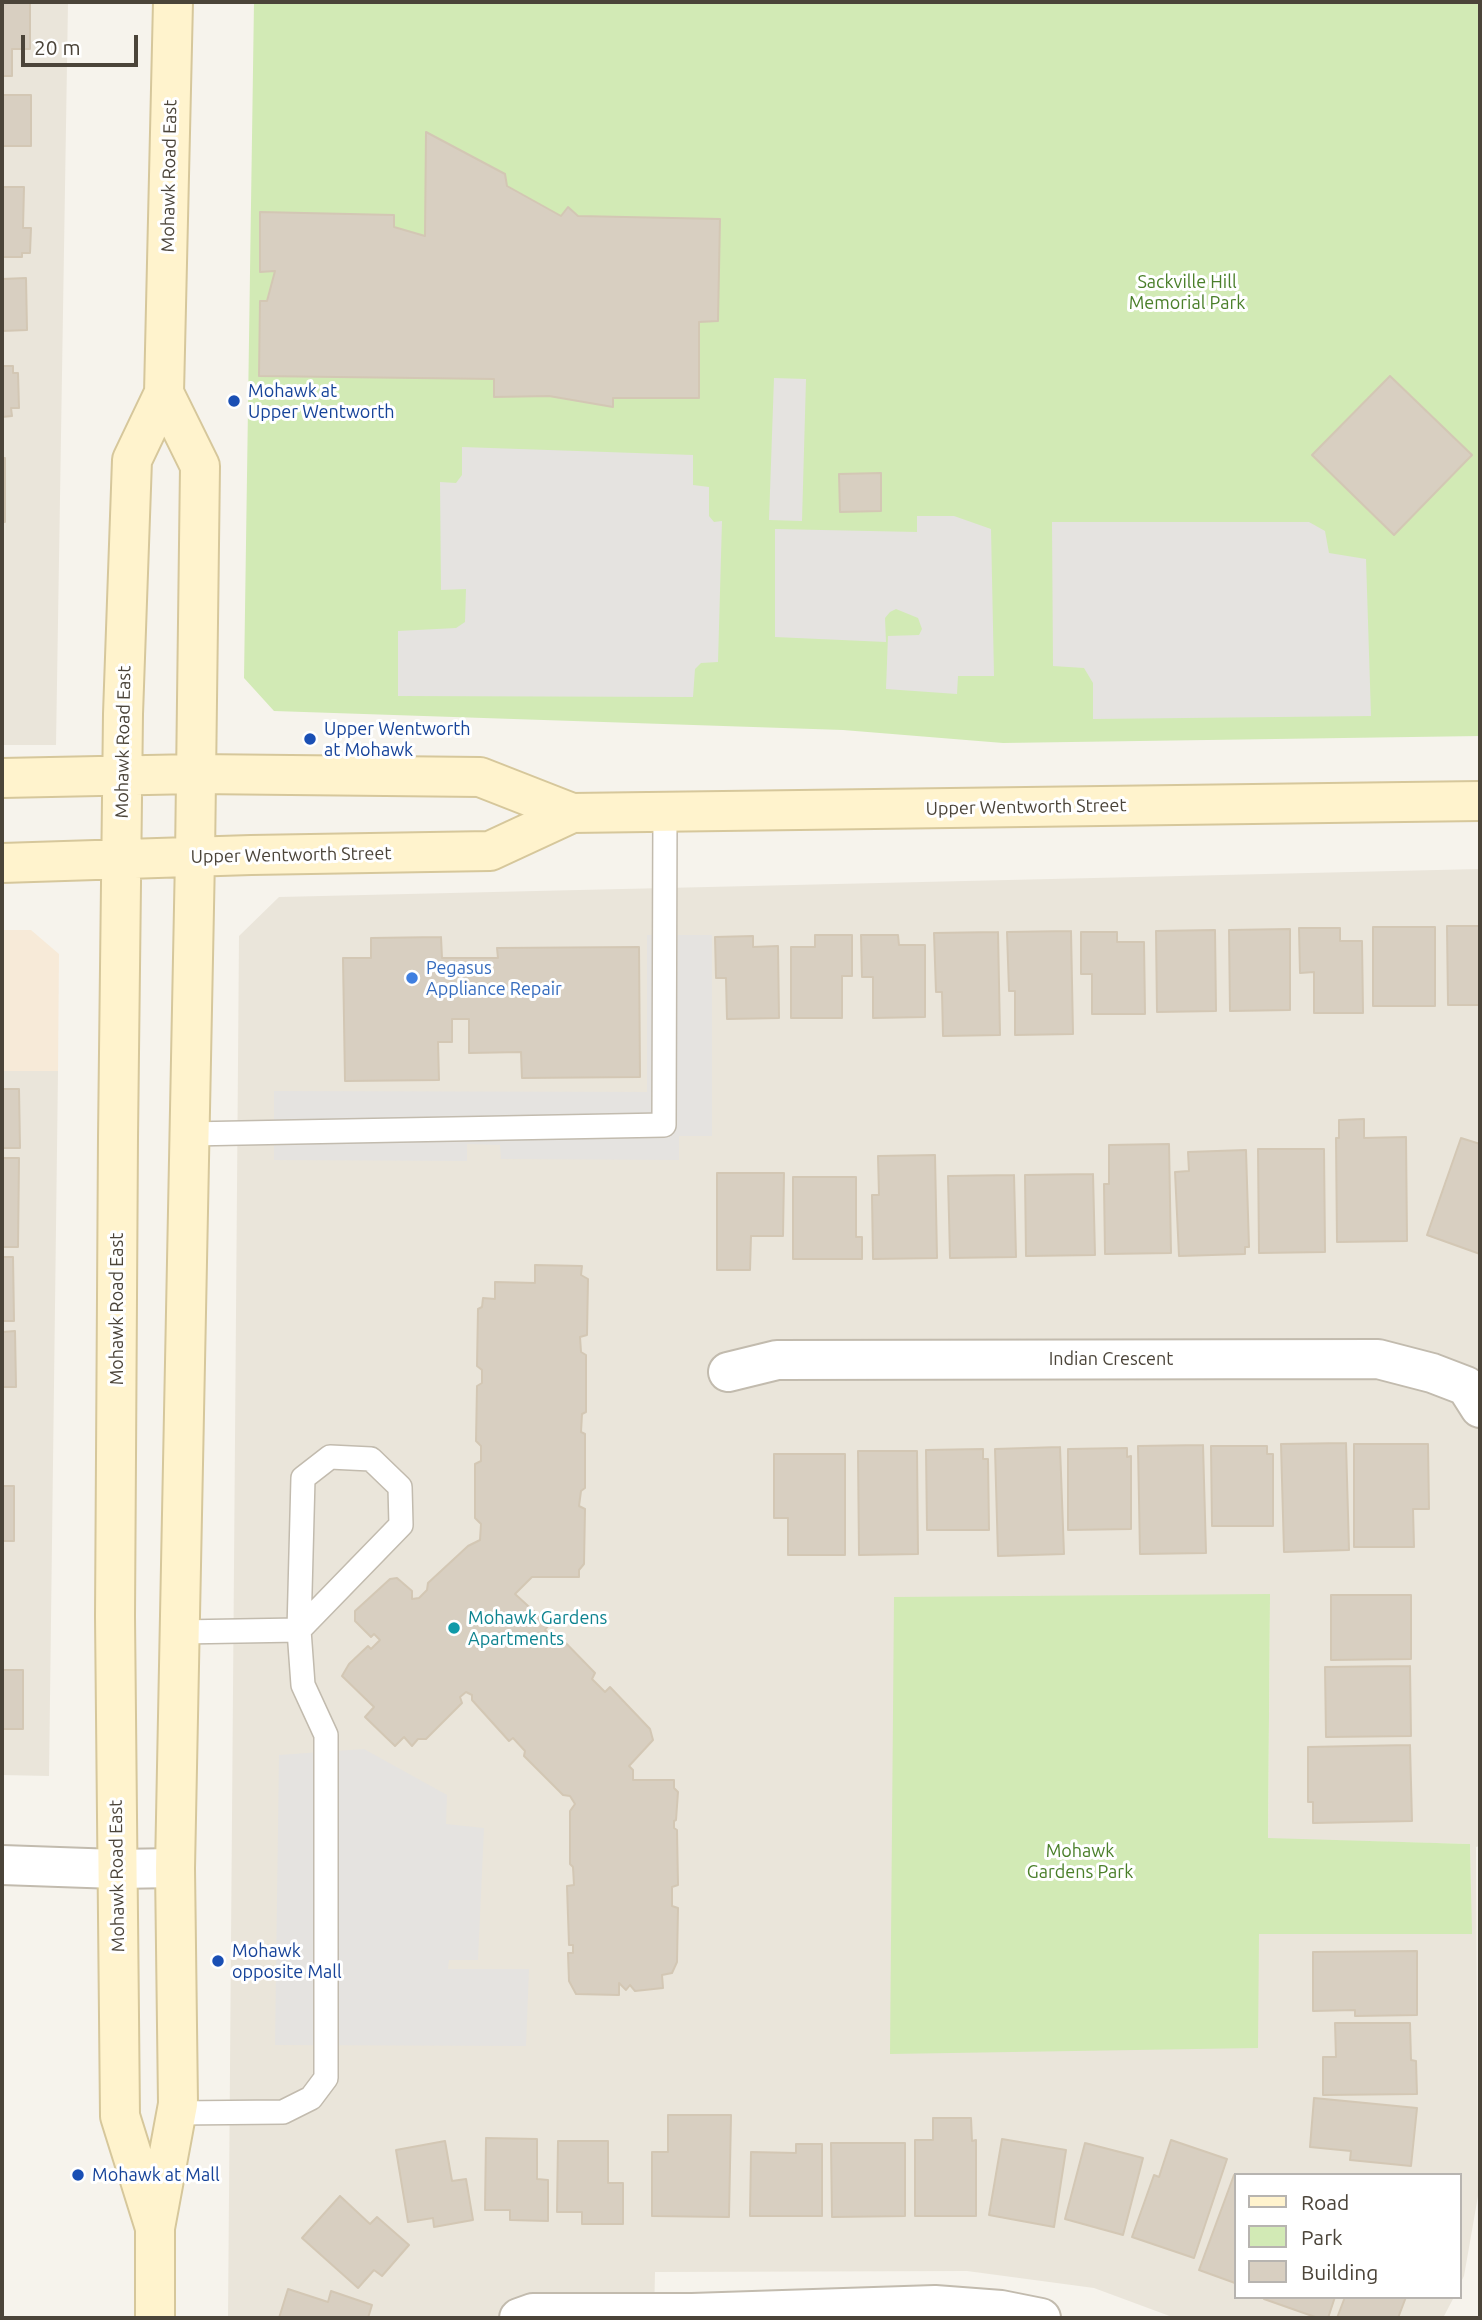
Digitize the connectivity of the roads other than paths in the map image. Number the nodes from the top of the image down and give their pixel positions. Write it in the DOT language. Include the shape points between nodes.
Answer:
graph roads {
  1 [pos="173,2"];
  2 [pos="164,393"];
  3 [pos="196,774"];
  4 [pos="123,775"];
  5 [pos="2,778"];
  6 [pos="1480,801"];
  7 [pos="665,811"];
  8 [pos="572,813"];
  9 [pos="195,857"];
  10 [pos="121,859"];
  11 [pos="2,863"];
  12 [pos="190,1134"];
  13 [pos="728,1373"];
  14 [pos="1480,1408"];
  15 [pos="299,1630"];
  16 [pos="180,1632"];
  17 [pos="2,1865"];
  18 [pos="175,1868"];
  19 [pos="116,1869"];
  20 [pos="176,2113"];
  21 [pos="155,2228"];
  22 [pos="692,2316"];
  23 [pos="155,2318"];
  24 [pos="519,2318"];
  25 [pos="1041,2318"];
  1 -- 2 [label="main road, Mohawk Road East"];
  2 -- 3 [label="main road, Mohawk Road East" via="200,466"];
  2 -- 4 [label="main road, Mohawk Road East" via="132,460"];
  3 -- 4 [label="main road, Upper Wentworth Street"];
  3 -- 8 [label="main road, Upper Wentworth Street" via="480,777"];
  3 -- 9 [label="main road, Mohawk Road East"];
  4 -- 5 [label="main road, Upper Wentworth Street"];
  4 -- 10 [label="main road, Mohawk Road East"];
  6 -- 7 [label="main road, Upper Wentworth Street"];
  7 -- 8 [label="main road, Upper Wentworth Street"];
  7 -- 12 [label="lane" via="664,1125"];
  8 -- 9 [label="main road, Upper Wentworth Street" via="490,851"];
  9 -- 10 [label="main road, Upper Wentworth Street"];
  9 -- 12 [label="main road, Mohawk Road East"];
  10 -- 11 [label="main road, Upper Wentworth Street"];
  10 -- 19 [label="main road, Mohawk Road East"];
  12 -- 16 [label="main road, Mohawk Road East"];
  13 -- 14 [label="street, Indian Crescent" via="777,1360 1378,1359 1466,1386"];
  15 -- 15 [label="lane" via="303,1478 330,1457 371,1459 400,1487 401,1525"];
  15 -- 16 [label="lane"];
  15 -- 20 [label="lane" via="303,1685 326,1735 326,2078 311,2098 283,2112"];
  16 -- 18 [label="main road, Mohawk Road East"];
  17 -- 19 [label="street"];
  18 -- 19 [label="street"];
  18 -- 20 [label="main road, Mohawk Road East"];
  19 -- 21 [label="main road, Mohawk Road East" via="120,2116"];
  20 -- 21 [label="main road, Mohawk Road East"];
  21 -- 23 [label="main road, Mohawk Road East"];
  22 -- 24 [label="street" via="533,2313"];
  22 -- 25 [label="street" via="936,2305"];
}
